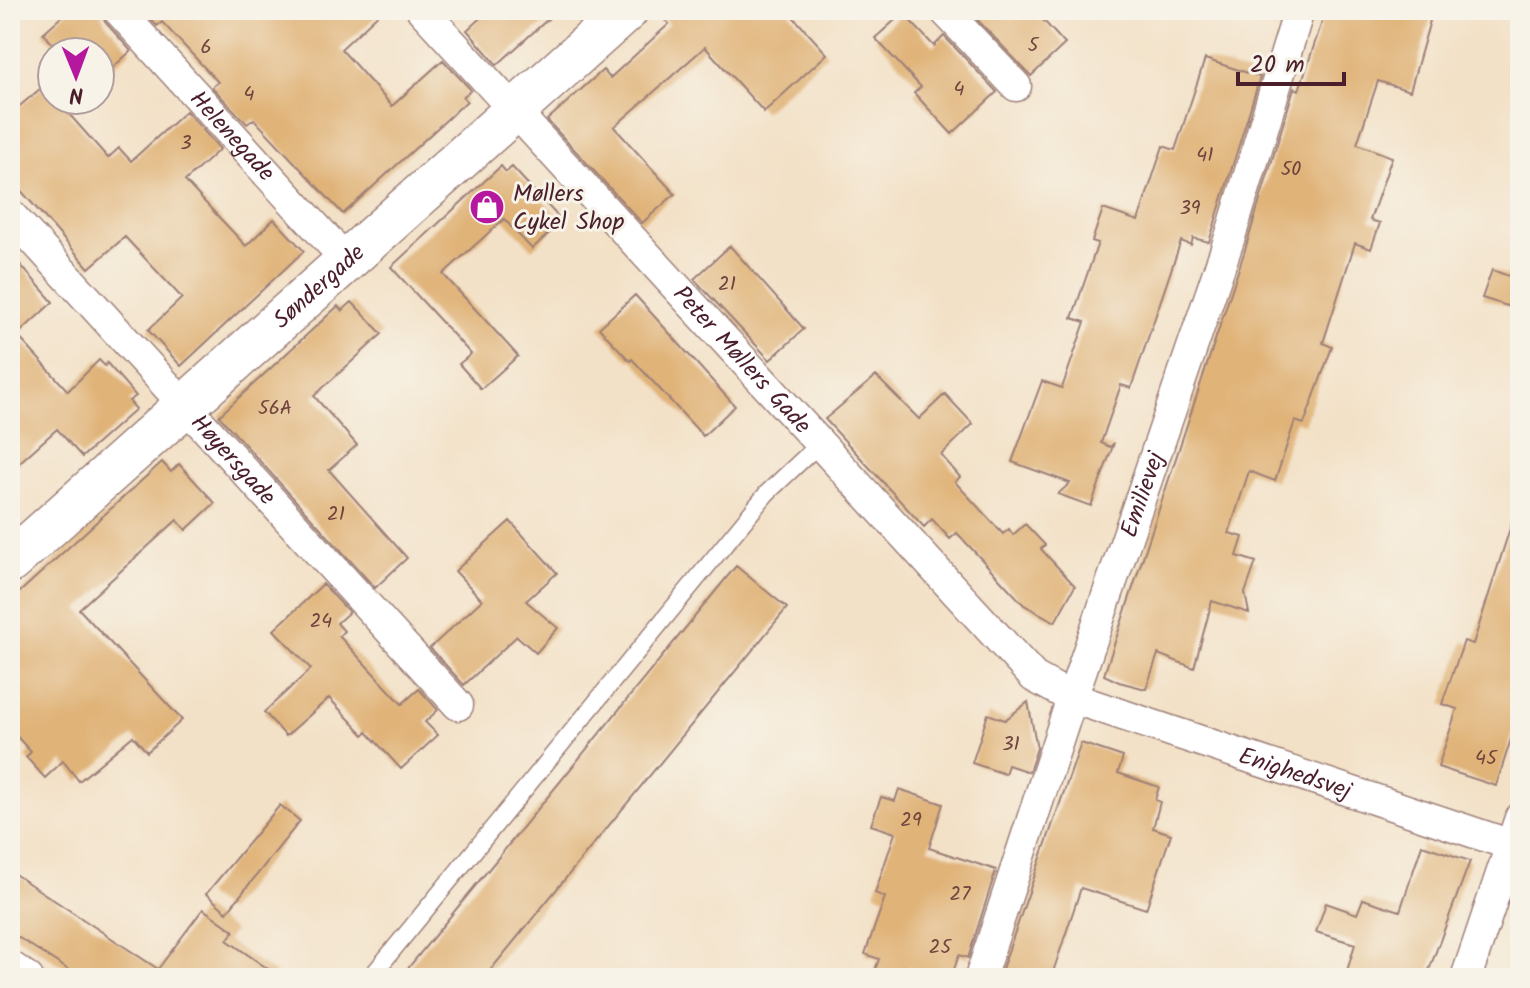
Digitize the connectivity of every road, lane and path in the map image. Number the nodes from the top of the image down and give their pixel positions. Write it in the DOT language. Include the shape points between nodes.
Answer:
graph roads {
  1 [pos="118,10"];
  2 [pos="422,10"];
  3 [pos="627,10"];
  4 [pos="944,10"];
  5 [pos="1299,10"];
  6 [pos="1016,86"];
  7 [pos="515,112"];
  8 [pos="10,214"];
  9 [pos="348,262"];
  10 [pos="187,406"];
  11 [pos="819,444"];
  12 [pos="10,562"];
  13 [pos="1072,698"];
  14 [pos="458,705"];
  15 [pos="1517,837"];
  16 [pos="10,966"];
  17 [pos="28,978"];
  18 [pos="370,978"];
  19 [pos="980,978"];
  20 [pos="1466,978"];
  1 -- 9 [label="street, Helenegade"];
  2 -- 7 [label="street, Peter Møllers Gade"];
  3 -- 7 [label="street, Søndergade"];
  4 -- 6 [label="street"];
  5 -- 13 [label="street, Emilievej" via="1230,237"];
  7 -- 9 [label="street, Søndergade"];
  7 -- 11 [label="street, Peter Møllers Gade"];
  8 -- 10 [label="street, Høyersgade"];
  9 -- 10 [label="street, Søndergade"];
  10 -- 12 [label="street, Søndergade"];
  10 -- 14 [label="street, Høyersgade"];
  11 -- 13 [label="street, Peter Møllers Gade" via="1034,677"];
  11 -- 18 [label="lane" via="767,493"];
  13 -- 15 [label="street, Enighedsvej"];
  13 -- 19 [label="street, Emilievej"];
  15 -- 20 [label="street"];
  16 -- 17 [label="street"];
}
